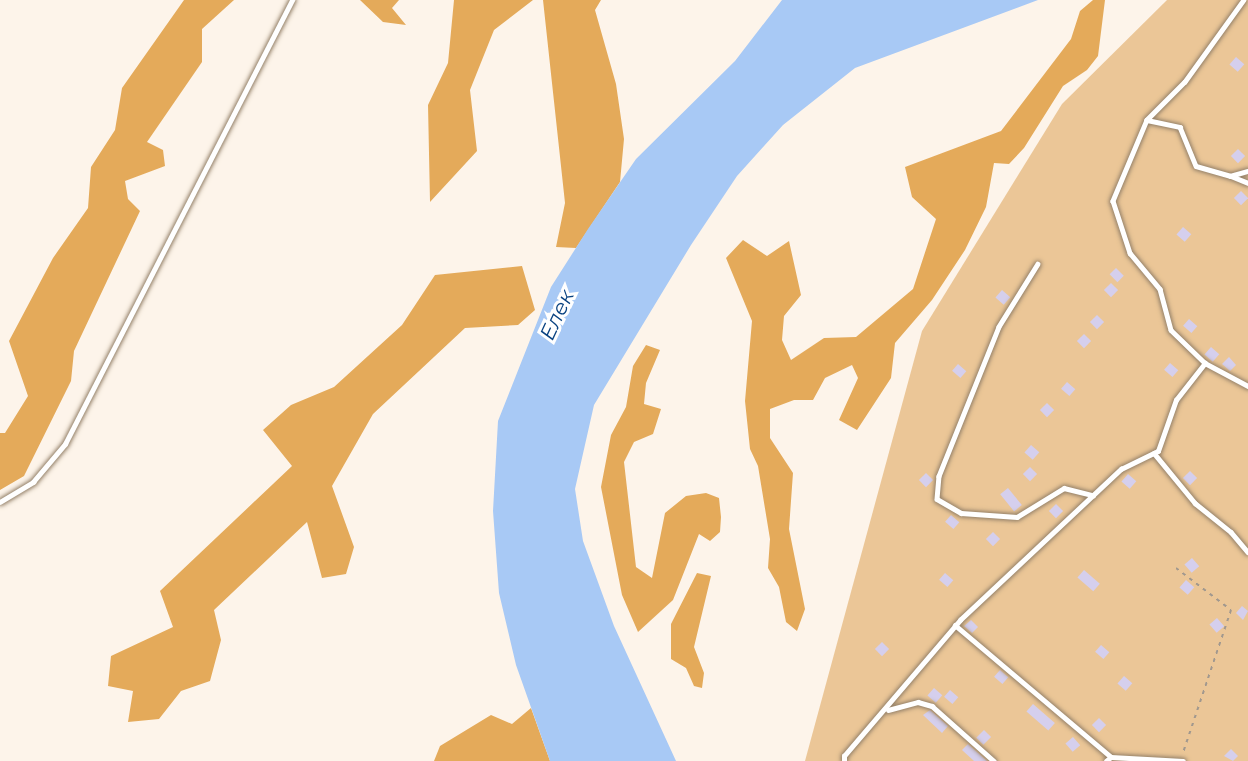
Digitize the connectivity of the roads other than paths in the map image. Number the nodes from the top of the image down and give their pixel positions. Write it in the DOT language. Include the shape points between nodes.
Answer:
graph roads {
  1 [pos="292,0"];
  2 [pos="1244,0"];
  3 [pos="1147,120"];
  4 [pos="1248,171"];
  5 [pos="1230,176"];
  6 [pos="1248,183"];
  7 [pos="1038,264"];
  8 [pos="1205,363"];
  9 [pos="1248,386"];
  10 [pos="1154,453"];
  11 [pos="1093,495"];
  12 [pos="0,502"];
  13 [pos="1248,552"];
  14 [pos="955,625"];
  15 [pos="887,710"];
  16 [pos="1109,759"];
  17 [pos="844,761"];
  18 [pos="994,761"];
  19 [pos="1182,761"];
  1 -- 12 [label="lane" via="65,444 33,482"];
  2 -- 3 [label="lane" via="1185,82"];
  3 -- 5 [label="lane" via="1180,127 1196,166"];
  3 -- 8 [label="lane" via="1113,201 1130,253 1160,289 1171,330"];
  4 -- 5 [label="lane"];
  5 -- 6 [label="lane"];
  7 -- 11 [label="lane" via="999,327 939,476 937,499 961,513 1017,517 1064,488"];
  8 -- 9 [label="lane"];
  8 -- 10 [label="lane" via="1175,400"];
  10 -- 11 [label="lane" via="1122,469"];
  10 -- 13 [label="lane" via="1195,503"];
  11 -- 14 [label="lane"];
  14 -- 15 [label="lane"];
  14 -- 16 [label="lane"];
  15 -- 17 [label="lane"];
  15 -- 18 [label="lane" via="918,702 932,706"];
  16 -- 19 [label="lane"];
}
